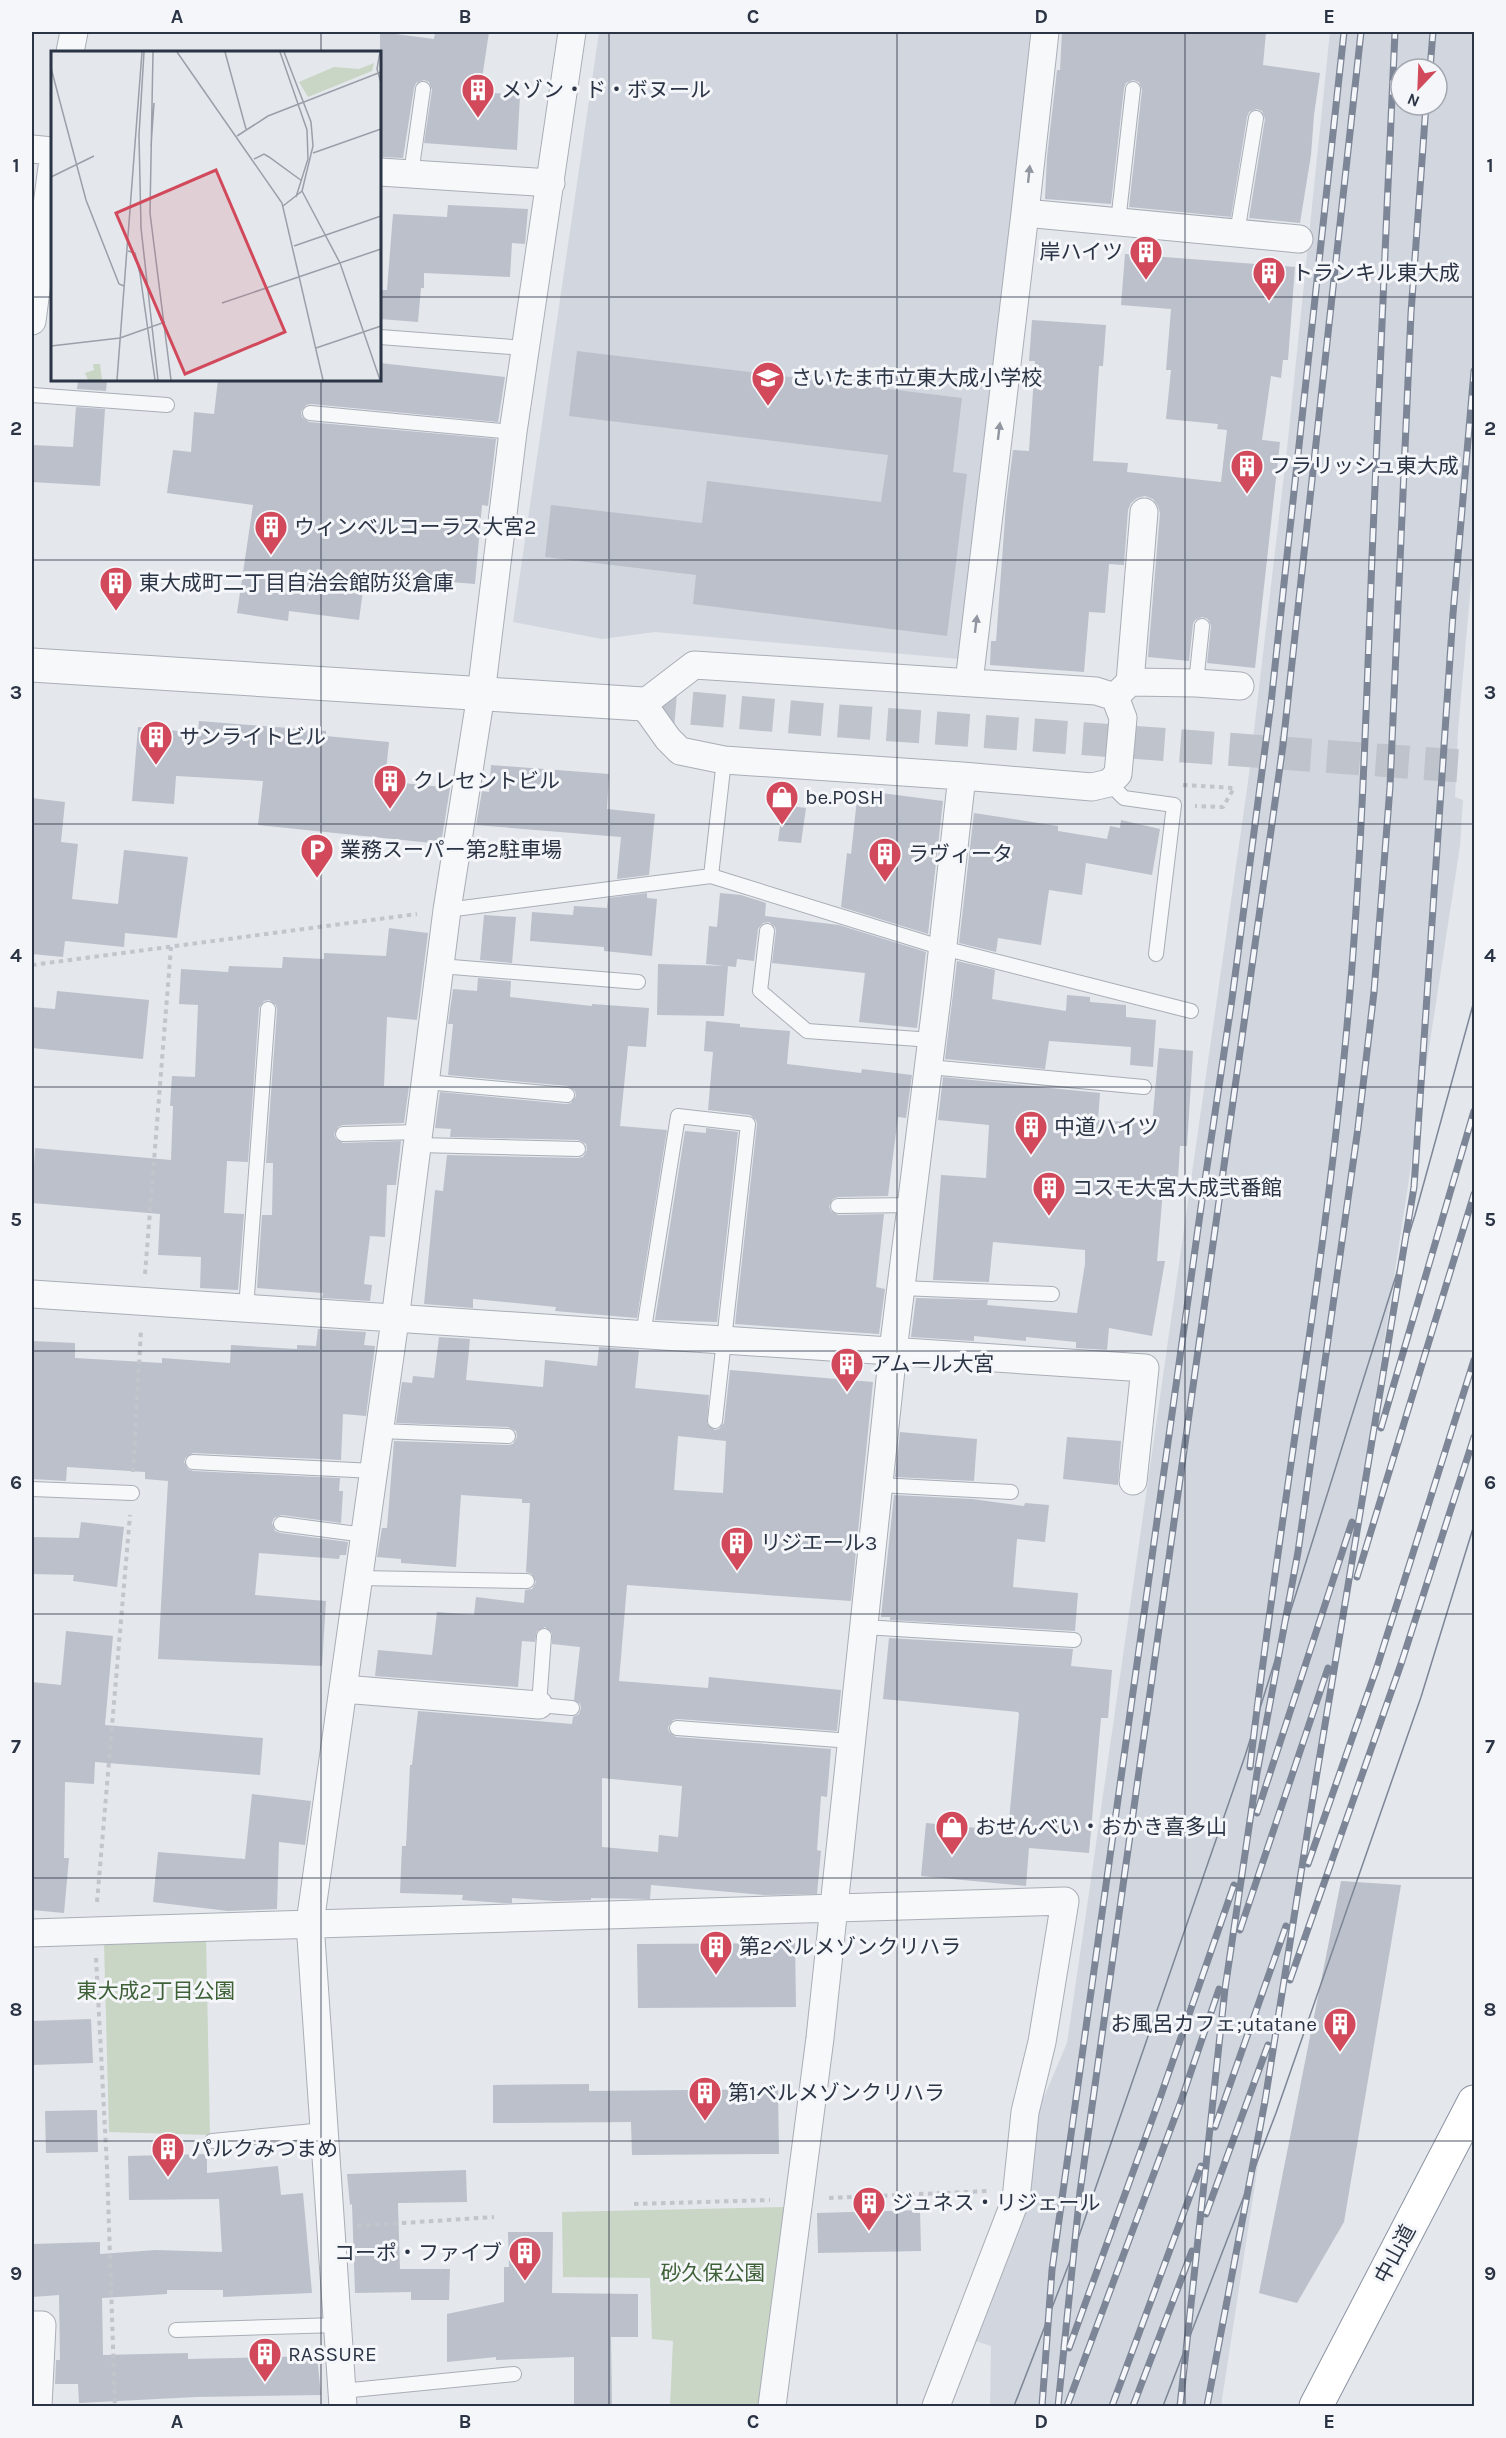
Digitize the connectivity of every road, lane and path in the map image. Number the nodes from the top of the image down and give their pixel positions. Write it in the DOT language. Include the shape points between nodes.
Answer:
graph roads {
  1 [pos="74,32"];
  2 [pos="572,32"];
  3 [pos="1045,32"];
  4 [pos="70,51"];
  5 [pos="1133,88"];
  6 [pos="423,89"];
  7 [pos="1256,118"];
  8 [pos="32,149"];
  9 [pos="51,151"];
  10 [pos="381,172"];
  11 [pos="411,174"];
  12 [pos="51,175"];
  13 [pos="550,183"];
  14 [pos="1025,213"];
  15 [pos="1118,222"];
  16 [pos="1238,233"];
  17 [pos="1299,239"];
  18 [pos="32,321"];
  19 [pos="381,337"];
  20 [pos="525,348"];
  21 [pos="32,395"];
  22 [pos="167,405"];
  23 [pos="310,413"];
  24 [pos="513,432"];
  25 [pos="1144,512"];
  26 [pos="1202,626"];
  27 [pos="32,665"];
  28 [pos="969,682"];
  29 [pos="1196,683"];
  30 [pos="1240,686"];
  31 [pos="1122,690"];
  32 [pos="481,694"];
  33 [pos="643,704"];
  34 [pos="724,760"];
  35 [pos="962,776"];
  36 [pos="1109,783"];
  37 [pos="1222,787"];
  38 [pos="1174,805"];
  39 [pos="711,876"];
  40 [pos="447,910"];
  41 [pos="766,932"];
  42 [pos="171,947"];
  43 [pos="943,948"];
  44 [pos="1156,954"];
  45 [pos="32,965"];
  46 [pos="440,966"];
  47 [pos="638,982"];
  48 [pos="268,1009"];
  49 [pos="1191,1011"];
  50 [pos="932,1040"];
  51 [pos="929,1067"];
  52 [pos="426,1082"];
  53 [pos="1144,1087"];
  54 [pos="567,1095"];
  55 [pos="343,1134"];
  56 [pos="418,1139"];
  57 [pos="578,1149"];
  58 [pos="911,1205"];
  59 [pos="838,1206"];
  60 [pos="901,1288"];
  61 [pos="32,1294"];
  62 [pos="1052,1294"];
  63 [pos="143,1301"];
  64 [pos="246,1309"];
  65 [pos="395,1320"];
  66 [pos="643,1335"];
  67 [pos="724,1341"];
  68 [pos="893,1351"];
  69 [pos="715,1422"];
  70 [pos="380,1431"];
  71 [pos="508,1436"];
  72 [pos="193,1462"];
  73 [pos="374,1471"];
  74 [pos="1133,1481"];
  75 [pos="879,1485"];
  76 [pos="32,1489"];
  77 [pos="1011,1492"];
  78 [pos="132,1494"];
  79 [pos="281,1524"];
  80 [pos="364,1535"];
  81 [pos="359,1578"];
  82 [pos="527,1581"];
  83 [pos="864,1627"];
  84 [pos="544,1636"];
  85 [pos="1074,1640"];
  86 [pos="343,1689"];
  87 [pos="539,1705"];
  88 [pos="572,1708"];
  89 [pos="677,1728"];
  90 [pos="851,1741"];
  91 [pos="834,1910"];
  92 [pos="310,1923"];
  93 [pos="95,1931"];
  94 [pos="32,1933"];
  95 [pos="1474,2102"];
  96 [pos="324,2130"];
  97 [pos="212,2141"];
  98 [pos="494,2217"];
  99 [pos="330,2228"];
  100 [pos="32,2325"];
  101 [pos="338,2325"];
  102 [pos="176,2330"];
  103 [pos="514,2374"];
  104 [pos="343,2399"];
  105 [pos="38,2406"];
  106 [pos="115,2406"];
  107 [pos="772,2406"];
  108 [pos="936,2406"];
  109 [pos="1316,2406"];
  1 -- 4 [label="street"];
  2 -- 13 [label="street"];
  14 -- 3 [label="street, one-way"];
  5 -- 15 [label="lane"];
  6 -- 11 [label="lane"];
  7 -- 16 [label="lane"];
  8 -- 9 [label="street"];
  10 -- 11 [label="street"];
  11 -- 13 [label="street"];
  12 -- 18 [label="street"];
  13 -- 20 [label="street"];
  14 -- 15 [label="street"];
  28 -- 14 [label="street, one-way"];
  15 -- 16 [label="street"];
  16 -- 17 [label="street"];
  19 -- 20 [label="lane"];
  20 -- 24 [label="street"];
  21 -- 22 [label="lane"];
  23 -- 24 [label="lane"];
  24 -- 32 [label="street"];
  25 -- 31 [label="street"];
  26 -- 29 [label="lane"];
  27 -- 32 [label="street"];
  28 -- 31 [label="street" via="1096,692"];
  28 -- 33 [label="street" via="694,665"];
  29 -- 30 [label="street"];
  29 -- 31 [label="street"];
  31 -- 36 [label="street" via="1118,774"];
  32 -- 33 [label="street"];
  32 -- 40 [label="street"];
  33 -- 34 [label="street" via="680,752"];
  34 -- 35 [label="street"];
  34 -- 39 [label="lane"];
  35 -- 36 [label="street" via="1092,788"];
  35 -- 43 [label="street"];
  36 -- 38 [label="lane" via="1124,798"];
  37 -- 38 [label="path" via="1234,788 1223,807"];
  38 -- 44 [label="lane"];
  39 -- 40 [label="lane"];
  39 -- 43 [label="lane"];
  40 -- 42 [label="path"];
  40 -- 46 [label="street"];
  41 -- 50 [label="lane" via="760,991 807,1031"];
  42 -- 45 [label="path"];
  42 -- 63 [label="path"];
  43 -- 49 [label="lane"];
  43 -- 50 [label="street"];
  46 -- 47 [label="lane"];
  46 -- 52 [label="street"];
  48 -- 64 [label="lane"];
  50 -- 51 [label="street"];
  51 -- 53 [label="lane"];
  51 -- 58 [label="street"];
  52 -- 54 [label="lane"];
  52 -- 56 [label="street"];
  55 -- 56 [label="lane"];
  56 -- 57 [label="lane"];
  56 -- 65 [label="street"];
  58 -- 59 [label="lane"];
  58 -- 60 [label="street"];
  60 -- 62 [label="lane"];
  60 -- 68 [label="street"];
  61 -- 63 [label="street"];
  63 -- 64 [label="street"];
  63 -- 78 [label="path"];
  64 -- 65 [label="street"];
  65 -- 66 [label="street"];
  65 -- 70 [label="street"];
  66 -- 67 [label="street"];
  66 -- 67 [label="lane" via="678,1116 748,1124"];
  67 -- 68 [label="street"];
  67 -- 69 [label="lane"];
  68 -- 74 [label="street" via="1145,1368"];
  68 -- 75 [label="street"];
  70 -- 71 [label="lane"];
  70 -- 73 [label="street"];
  72 -- 73 [label="lane"];
  73 -- 80 [label="street"];
  75 -- 77 [label="lane"];
  75 -- 83 [label="street"];
  76 -- 78 [label="lane"];
  78 -- 93 [label="path"];
  79 -- 80 [label="lane"];
  80 -- 81 [label="street"];
  81 -- 82 [label="lane"];
  81 -- 86 [label="street"];
  83 -- 85 [label="lane"];
  83 -- 90 [label="street"];
  84 -- 87 [label="lane"];
  86 -- 87 [label="street"];
  86 -- 92 [label="street"];
  87 -- 88 [label="lane"];
  89 -- 90 [label="lane"];
  90 -- 91 [label="street"];
  91 -- 92 [label="street"];
  91 -- 107 [label="street"];
  91 -- 108 [label="street" via="1065,1900 1042,2042 1024,2112 1016,2199"];
  92 -- 93 [label="street"];
  92 -- 96 [label="street"];
  93 -- 94 [label="street"];
  93 -- 106 [label="path"];
  95 -- 109 [label="highway, 中山道"];
  96 -- 97 [label="lane"];
  96 -- 99 [label="street"];
  98 -- 99 [label="path"];
  99 -- 101 [label="street"];
  100 -- 105 [label="street" via="42,2325"];
  101 -- 102 [label="lane"];
  101 -- 104 [label="street"];
  103 -- 104 [label="lane"];
}
